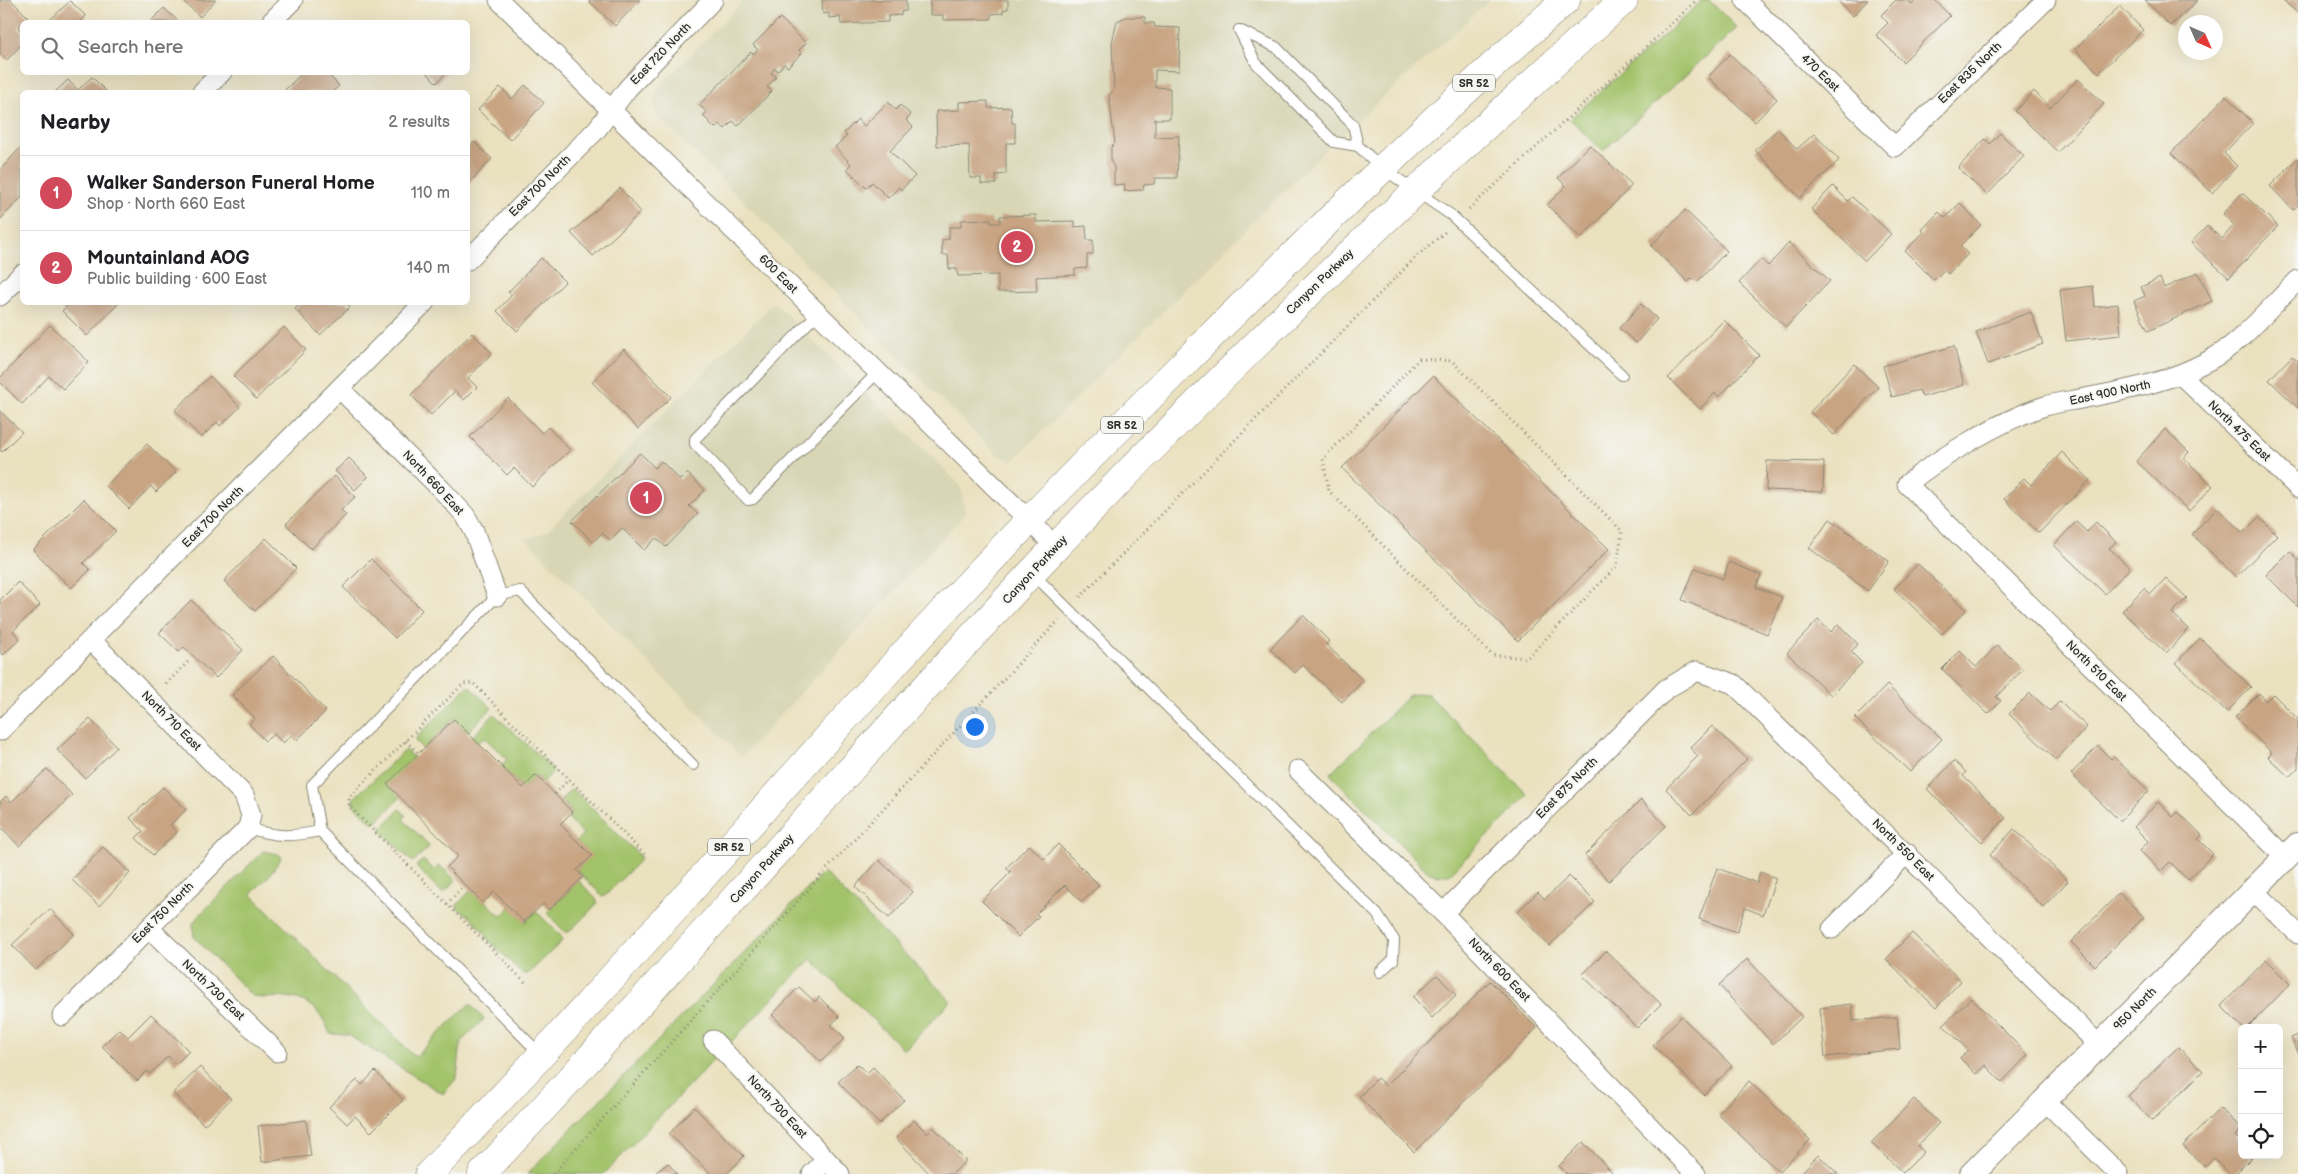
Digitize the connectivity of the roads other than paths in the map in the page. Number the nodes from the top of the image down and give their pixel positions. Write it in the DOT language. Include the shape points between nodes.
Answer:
graph roads {
  1 [pos="293,0"];
  2 [pos="499,0"];
  3 [pos="713,0"];
  4 [pos="1566,0"];
  5 [pos="1624,0"];
  6 [pos="1745,0"];
  7 [pos="2046,0"];
  8 [pos="272,20"];
  9 [pos="219,75"];
  10 [pos="204,90"];
  11 [pos="611,111"];
  12 [pos="1358,146"];
  13 [pos="1895,147"];
  14 [pos="1382,168"];
  15 [pos="1416,190"];
  16 [pos="470,258"];
  17 [pos="20,276"];
  18 [pos="2298,280"];
  19 [pos="0,296"];
  20 [pos="423,305"];
  21 [pos="818,313"];
  22 [pos="878,372"];
  23 [pos="1622,375"];
  24 [pos="2181,375"];
  25 [pos="340,389"];
  26 [pos="1907,484"];
  27 [pos="2298,488"];
  28 [pos="1028,520"];
  29 [pos="1056,547"];
  30 [pos="1032,573"];
  31 [pos="498,596"];
  32 [pos="91,640"];
  33 [pos="1697,671"];
  34 [pos="0,731"];
  35 [pos="692,765"];
  36 [pos="1298,770"];
  37 [pos="248,828"];
  38 [pos="320,830"];
  39 [pos="2292,851"];
  40 [pos="1907,853"];
  41 [pos="2254,891"];
  42 [pos="1443,913"];
  43 [pos="149,928"];
  44 [pos="1832,929"];
  45 [pos="2298,934"];
  46 [pos="1380,972"];
  47 [pos="62,1016"];
  48 [pos="713,1040"];
  49 [pos="2099,1045"];
  50 [pos="277,1052"];
  51 [pos="541,1055"];
  52 [pos="2044,1100"];
  53 [pos="826,1160"];
  54 [pos="429,1174"];
  55 [pos="482,1174"];
  56 [pos="812,1174"];
  57 [pos="840,1174"];
  58 [pos="1696,1174"];
  59 [pos="1972,1174"];
  60 [pos="2119,1174"];
  1 -- 8 [label="street"];
  2 -- 11 [label="street, 600 East"];
  3 -- 11 [label="street, East 720 North" via="628,88"];
  4 -- 14 [label="highway, SR 52"];
  5 -- 15 [label="highway, Canyon Parkway / SR 52"];
  6 -- 13 [label="street, 470 East"];
  7 -- 13 [label="street, East 835 North"];
  9 -- 10 [label="street"];
  11 -- 16 [label="street, East 700 North"];
  11 -- 21 [label="street, 600 East"];
  12 -- 12 [label="lane" via="1353,125 1276,47 1239,30 1256,63 1334,142"];
  12 -- 14 [label="lane"];
  14 -- 15 [label="lane"];
  14 -- 28 [label="highway, SR 52"];
  15 -- 23 [label="lane" via="1457,220"];
  15 -- 29 [label="highway, Canyon Parkway / SR 52" via="1261,340"];
  17 -- 19 [label="street"];
  18 -- 24 [label="street, East 900 North" via="2244,334 2210,360"];
  20 -- 25 [label="street, East 700 North"];
  21 -- 22 [label="street, 600 East"];
  21 -- 22 [label="lane" via="695,439 695,444 748,500 754,499"];
  22 -- 28 [label="street, 600 East"];
  24 -- 26 [label="street, East 900 North" via="2151,385 2045,406 1931,464"];
  24 -- 27 [label="street, North 475 East"];
  25 -- 31 [label="street, North 660 East" via="464,515 474,532"];
  25 -- 32 [label="street, East 700 North"];
  26 -- 39 [label="street, North 510 East"];
  28 -- 29 [label="street, 600 East"];
  28 -- 51 [label="highway, SR 52"];
  29 -- 30 [label="highway, Canyon Parkway / SR 52"];
  30 -- 46 [label="lane" via="1377,914 1394,940 1393,960"];
  30 -- 55 [label="highway, Canyon Parkway / SR 52"];
  31 -- 35 [label="lane" via="520,591"];
  31 -- 38 [label="lane" via="312,785"];
  32 -- 34 [label="street, East 700 North"];
  32 -- 37 [label="street, North 710 East" via="244,795 251,815"];
  33 -- 40 [label="street, North 550 East" via="1734,684"];
  33 -- 42 [label="street, East 875 North" via="1666,689"];
  36 -- 42 [label="street, North 600 East"];
  37 -- 38 [label="lane" via="268,835 295,836"];
  37 -- 43 [label="street, East 750 North"];
  38 -- 51 [label="lane"];
  39 -- 41 [label="street, 950 North"];
  40 -- 44 [label="street"];
  40 -- 49 [label="street, North 550 East"];
  41 -- 45 [label="street"];
  41 -- 49 [label="street, 950 North"];
  42 -- 58 [label="street, North 600 East"];
  43 -- 47 [label="street, East 750 North"];
  43 -- 50 [label="street, North 730 East"];
  48 -- 53 [label="street, North 700 East"];
  49 -- 52 [label="street, 950 North"];
  51 -- 54 [label="highway, SR 52"];
  52 -- 59 [label="street, 950 North"];
  52 -- 60 [label="street"];
  53 -- 56 [label="street"];
  53 -- 57 [label="street, North 700 East"];
}
